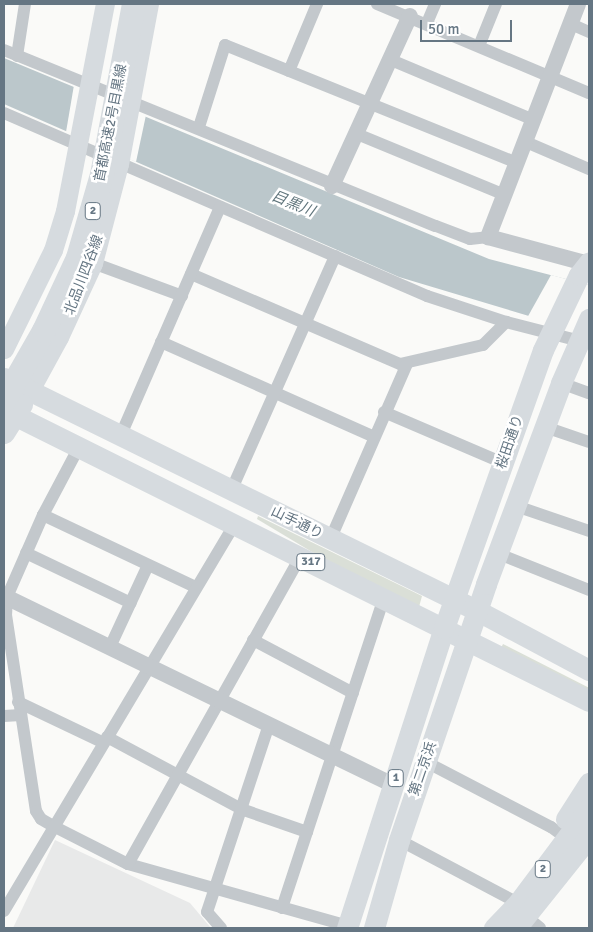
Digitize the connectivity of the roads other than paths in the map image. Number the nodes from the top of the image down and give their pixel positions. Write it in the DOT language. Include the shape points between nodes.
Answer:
graph roads {
  1 [pos="25,4"];
  2 [pos="105,4"];
  3 [pos="119,4"];
  4 [pos="134,4"];
  5 [pos="150,4"];
  6 [pos="317,4"];
  7 [pos="377,4"];
  8 [pos="435,4"];
  9 [pos="496,4"];
  10 [pos="578,4"];
  11 [pos="410,16"];
  12 [pos="427,23"];
  13 [pos="571,24"];
  14 [pos="589,32"];
  15 [pos="479,46"];
  16 [pos="4,50"];
  17 [pos="17,56"];
  18 [pos="391,60"];
  19 [pos="289,71"];
  20 [pos="550,77"];
  21 [pos="89,88"];
  22 [pos="589,93"];
  23 [pos="130,104"];
  24 [pos="372,104"];
  25 [pos="4,113"];
  26 [pos="534,120"];
  27 [pos="199,127"];
  28 [pos="357,134"];
  29 [pos="79,142"];
  30 [pos="526,142"];
  31 [pos="119,160"];
  32 [pos="517,163"];
  33 [pos="589,169"];
  34 [pos="332,186"];
  35 [pos="505,195"];
  36 [pos="220,207"];
  37 [pos="488,237"];
  38 [pos="335,256"];
  39 [pos="93,262"];
  40 [pos="586,266"];
  41 [pos="191,274"];
  42 [pos="182,296"];
  43 [pos="589,319"];
  44 [pos="506,322"];
  45 [pos="306,325"];
  46 [pos="549,333"];
  47 [pos="161,342"];
  48 [pos="584,342"];
  49 [pos="4,349"];
  50 [pos="407,364"];
  51 [pos="4,373"];
  52 [pos="4,378"];
  53 [pos="561,383"];
  54 [pos="29,392"];
  55 [pos="276,393"];
  56 [pos="589,393"];
  57 [pos="384,412"];
  58 [pos="7,415"];
  59 [pos="545,427"];
  60 [pos="120,437"];
  61 [pos="374,438"];
  62 [pos="589,442"];
  63 [pos="78,447"];
  64 [pos="503,463"];
  65 [pos="231,491"];
  66 [pos="516,506"];
  67 [pos="43,515"];
  68 [pos="235,523"];
  69 [pos="589,532"];
  70 [pos="330,540"];
  71 [pos="26,553"];
  72 [pos="499,554"];
  73 [pos="301,556"];
  74 [pos="148,565"];
  75 [pos="195,587"];
  76 [pos="589,590"];
  77 [pos="5,596"];
  78 [pos="383,600"];
  79 [pos="454,600"];
  80 [pos="131,603"];
  81 [pos="478,612"];
  82 [pos="444,628"];
  83 [pos="467,639"];
  84 [pos="253,640"];
  85 [pos="110,647"];
  86 [pos="149,666"];
  87 [pos="589,670"];
  88 [pos="353,693"];
  89 [pos="220,701"];
  90 [pos="589,702"];
  91 [pos="20,709"];
  92 [pos="4,716"];
  93 [pos="269,724"];
  94 [pos="105,740"];
  95 [pos="333,756"];
  96 [pos="426,762"];
  97 [pos="180,775"];
  98 [pos="589,783"];
  99 [pos="394,785"];
  100 [pos="589,808"];
  101 [pos="241,809"];
  102 [pos="55,828"];
  103 [pos="307,832"];
  104 [pos="589,837"];
  105 [pos="566,838"];
  106 [pos="399,840"];
  107 [pos="128,864"];
  108 [pos="215,888"];
  109 [pos="282,908"];
  110 [pos="4,911"];
  111 [pos="525,919"];
  112 [pos="347,927"];
  113 [pos="221,928"];
  114 [pos="374,928"];
  115 [pos="494,928"];
  1 -- 17 [label="street"];
  2 -- 21 [label="main road"];
  3 -- 51 [label="highway, 首都高速2号目黒線 / 2" via="89,167 67,247 32,325"];
  4 -- 58 [label="highway, 首都高速2号目黒線 / 2" via="102,175 78,258"];
  5 -- 23 [label="main road, 北品川四谷線"];
  6 -- 19 [label="street"];
  7 -- 11 [label="street"];
  8 -- 12 [label="street"];
  9 -- 15 [label="street"];
  10 -- 13 [label="street"];
  11 -- 12 [label="street"];
  11 -- 18 [label="street"];
  12 -- 15 [label="street"];
  13 -- 14 [label="street"];
  13 -- 20 [label="street"];
  15 -- 20 [label="street"];
  16 -- 17 [label="street"];
  17 -- 21 [label="street"];
  18 -- 24 [label="street"];
  18 -- 26 [label="street"];
  19 -- 24 [label="street"];
  19 -- 27 [label="street" via="225,45"];
  20 -- 22 [label="street"];
  20 -- 26 [label="street"];
  21 -- 23 [label="street"];
  21 -- 29 [label="main road"];
  23 -- 27 [label="street"];
  23 -- 31 [label="main road, 北品川四谷線"];
  24 -- 28 [label="street"];
  24 -- 32 [label="street"];
  25 -- 29 [label="street"];
  26 -- 30 [label="street"];
  27 -- 34 [label="street"];
  28 -- 34 [label="street"];
  28 -- 35 [label="street"];
  29 -- 31 [label="street"];
  29 -- 49 [label="main road" via="65,211 53,250"];
  30 -- 32 [label="street"];
  30 -- 33 [label="street"];
  31 -- 36 [label="street"];
  31 -- 39 [label="main road, 北品川四谷線"];
  32 -- 35 [label="street"];
  34 -- 37 [label="street" via="470,239"];
  35 -- 37 [label="street"];
  36 -- 38 [label="street"];
  36 -- 41 [label="street"];
  37 -- 40 [label="street"];
  38 -- 44 [label="street" via="427,296"];
  38 -- 45 [label="street"];
  39 -- 42 [label="street"];
  39 -- 54 [label="main road, 北品川四谷線" via="59,337"];
  40 -- 46 [label="main road, 桜田通り / 1"];
  41 -- 42 [label="street"];
  41 -- 45 [label="street"];
  42 -- 47 [label="street"];
  43 -- 48 [label="main road, 桜田通り / 1"];
  44 -- 46 [label="street"];
  44 -- 50 [label="street" via="483,345"];
  45 -- 50 [label="street" via="400,364"];
  45 -- 55 [label="street"];
  46 -- 48 [label="street"];
  46 -- 64 [label="main road, 桜田通り / 1"];
  47 -- 55 [label="street"];
  47 -- 60 [label="street"];
  48 -- 53 [label="main road, 桜田通り / 1"];
  50 -- 57 [label="street"];
  52 -- 54 [label="main road, 山手通り / 317"];
  53 -- 56 [label="street"];
  53 -- 59 [label="main road, 桜田通り / 1"];
  54 -- 58 [label="main road"];
  54 -- 60 [label="main road, 山手通り / 317"];
  55 -- 61 [label="street"];
  55 -- 65 [label="street"];
  57 -- 61 [label="street"];
  57 -- 64 [label="street"];
  58 -- 63 [label="main road, 山手通り / 317"];
  59 -- 62 [label="street"];
  59 -- 66 [label="main road, 桜田通り / 1"];
  60 -- 65 [label="main road, 山手通り / 317"];
  61 -- 70 [label="street"];
  63 -- 67 [label="street"];
  63 -- 68 [label="main road, 山手通り / 317"];
  64 -- 79 [label="main road, 桜田通り / 1"];
  65 -- 70 [label="main road, 山手通り / 317"];
  66 -- 69 [label="street"];
  66 -- 72 [label="main road, 桜田通り / 1"];
  67 -- 71 [label="street"];
  67 -- 74 [label="street"];
  68 -- 73 [label="main road, 山手通り / 317"];
  68 -- 75 [label="street"];
  70 -- 79 [label="main road, 山手通り / 317"];
  71 -- 77 [label="street"];
  71 -- 80 [label="street"];
  72 -- 76 [label="street"];
  72 -- 81 [label="main road, 桜田通り / 1"];
  73 -- 78 [label="main road, 山手通り / 317"];
  73 -- 84 [label="street"];
  74 -- 75 [label="street"];
  74 -- 80 [label="street"];
  75 -- 86 [label="street"];
  77 -- 85 [label="street"];
  77 -- 91 [label="street"];
  78 -- 82 [label="main road, 山手通り / 317"];
  78 -- 88 [label="street"];
  79 -- 81 [label="main road, 山手通り / 317"];
  79 -- 82 [label="main road, 桜田通り / 1"];
  80 -- 85 [label="street"];
  81 -- 83 [label="main road, 第二京浜 / 1"];
  81 -- 87 [label="main road, 山手通り / 317"];
  82 -- 83 [label="main road, 山手通り / 317"];
  82 -- 99 [label="main road, 第二京浜 / 1"];
  83 -- 90 [label="main road, 山手通り / 317"];
  83 -- 96 [label="main road, 第二京浜 / 1"];
  84 -- 88 [label="street"];
  84 -- 89 [label="street"];
  85 -- 86 [label="street"];
  86 -- 89 [label="street"];
  86 -- 94 [label="street"];
  88 -- 95 [label="street"];
  89 -- 93 [label="street"];
  89 -- 97 [label="street"];
  91 -- 92 [label="street"];
  91 -- 94 [label="street"];
  91 -- 102 [label="street" via="36,811 41,819"];
  93 -- 95 [label="street"];
  93 -- 101 [label="street"];
  94 -- 97 [label="street"];
  94 -- 102 [label="street"];
  95 -- 99 [label="street"];
  95 -- 103 [label="street"];
  96 -- 105 [label="street" via="552,827"];
  96 -- 106 [label="main road, 第二京浜 / 1"];
  97 -- 101 [label="street"];
  97 -- 107 [label="street"];
  98 -- 105 [label="main road" via="562,825"];
  99 -- 112 [label="main road, 第二京浜 / 1"];
  100 -- 105 [label="main road, 2"];
  101 -- 103 [label="street"];
  101 -- 108 [label="street"];
  102 -- 107 [label="street"];
  102 -- 110 [label="street"];
  103 -- 109 [label="street"];
  104 -- 111 [label="main road, 2"];
  105 -- 111 [label="main road, 2"];
  106 -- 111 [label="street"];
  106 -- 114 [label="main road, 第二京浜 / 1"];
  107 -- 108 [label="street"];
  108 -- 109 [label="street"];
  108 -- 113 [label="street" via="207,912"];
  109 -- 112 [label="street"];
  111 -- 115 [label="main road, 2"];
}
